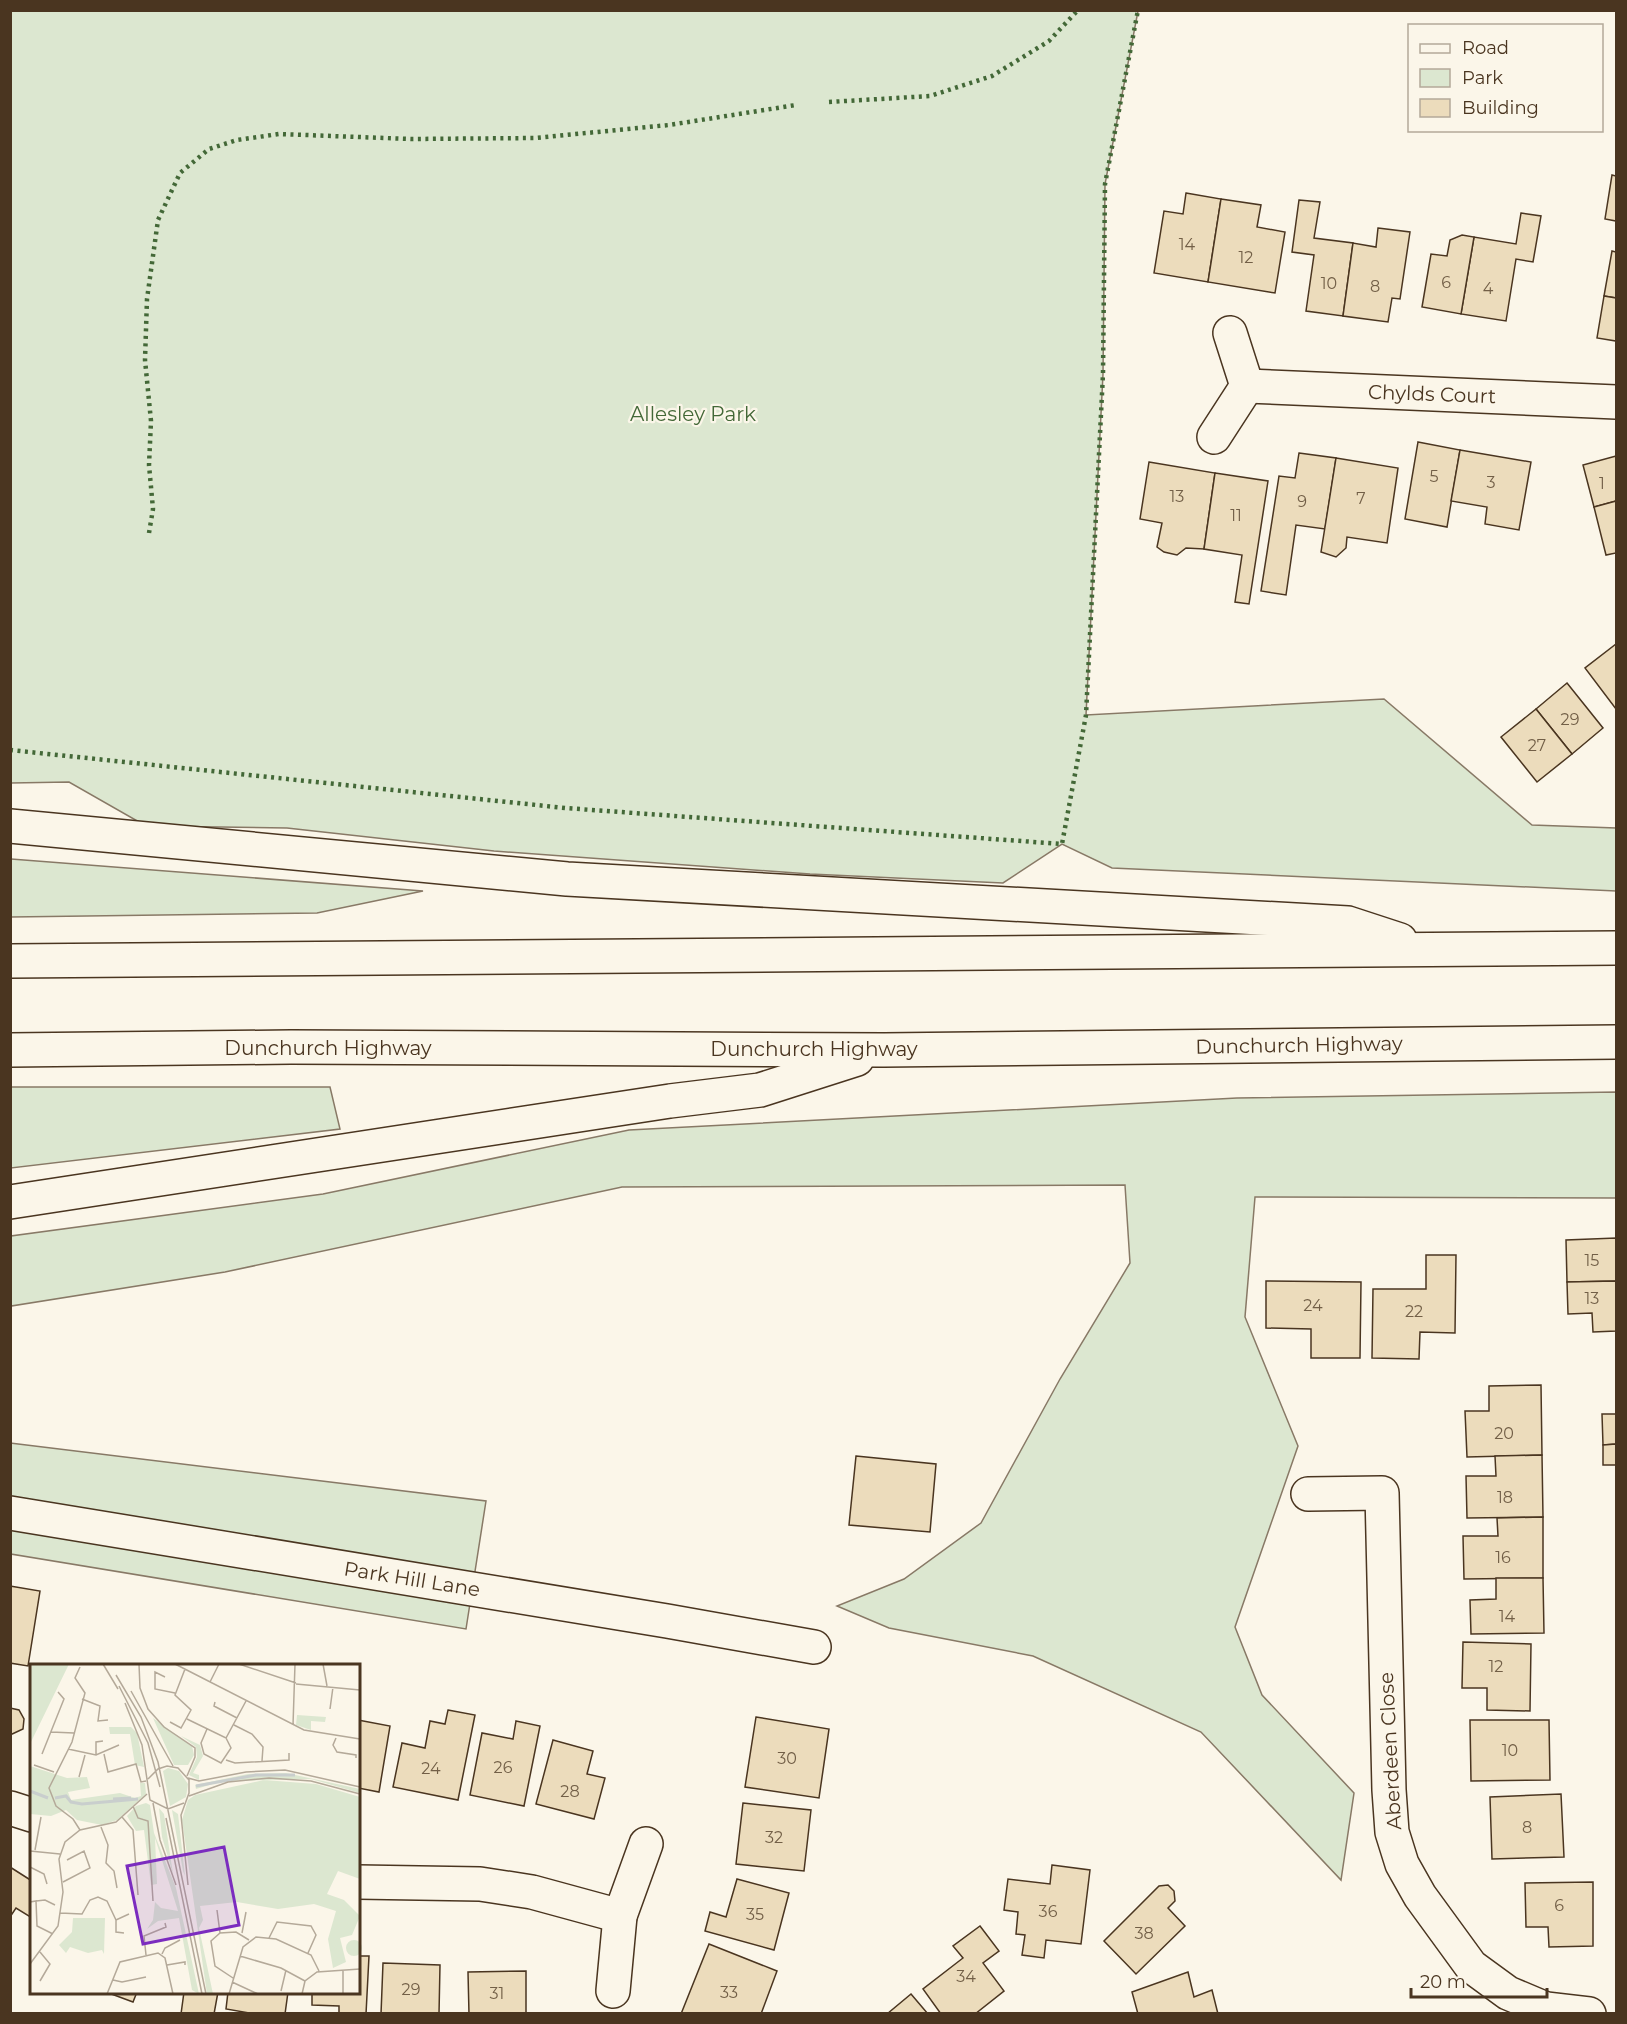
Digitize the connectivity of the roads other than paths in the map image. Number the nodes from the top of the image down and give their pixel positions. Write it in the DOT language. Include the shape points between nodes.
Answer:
graph roads {
  1 [pos="1230,333"];
  2 [pos="1247,386"];
  3 [pos="1617,402"];
  4 [pos="1214,438"];
  5 [pos="10,826"];
  6 [pos="1617,948"];
  7 [pos="1430,949"];
  8 [pos="10,961"];
  9 [pos="1617,1042"];
  10 [pos="10,1050"];
  11 [pos="884,1050"];
  12 [pos="10,1202"];
  13 [pos="1308,1494"];
  14 [pos="10,1514"];
  15 [pos="814,1647"];
  16 [pos="10,1808"];
  17 [pos="30,1814"];
  18 [pos="646,1844"];
  19 [pos="360,1882"];
  20 [pos="620,1916"];
  21 [pos="612,1990"];
  22 [pos="1589,2013"];
  1 -- 2 [label="main road"];
  2 -- 3 [label="main road, Chylds Court"];
  2 -- 4 [label="main road"];
  5 -- 7 [label="main road" via="567,879 1348,923"];
  6 -- 7 [label="main road"];
  7 -- 8 [label="main road"];
  9 -- 11 [label="main road, Dunchurch Highway"];
  10 -- 11 [label="main road, Dunchurch Highway"];
  11 -- 12 [label="main road" via="760,1090"];
  13 -- 22 [label="main road, Aberdeen Close" via="1382,1492 1389,1790 1392,1832 1402,1864 1420,1896 1471,1966 1508,1993 1546,2009"];
  14 -- 15 [label="main road, Park Hill Lane"];
  16 -- 17 [label="main road"];
  18 -- 20 [label="main road"];
  19 -- 20 [label="main road" via="480,1884 532,1892"];
  20 -- 21 [label="main road"];
}
